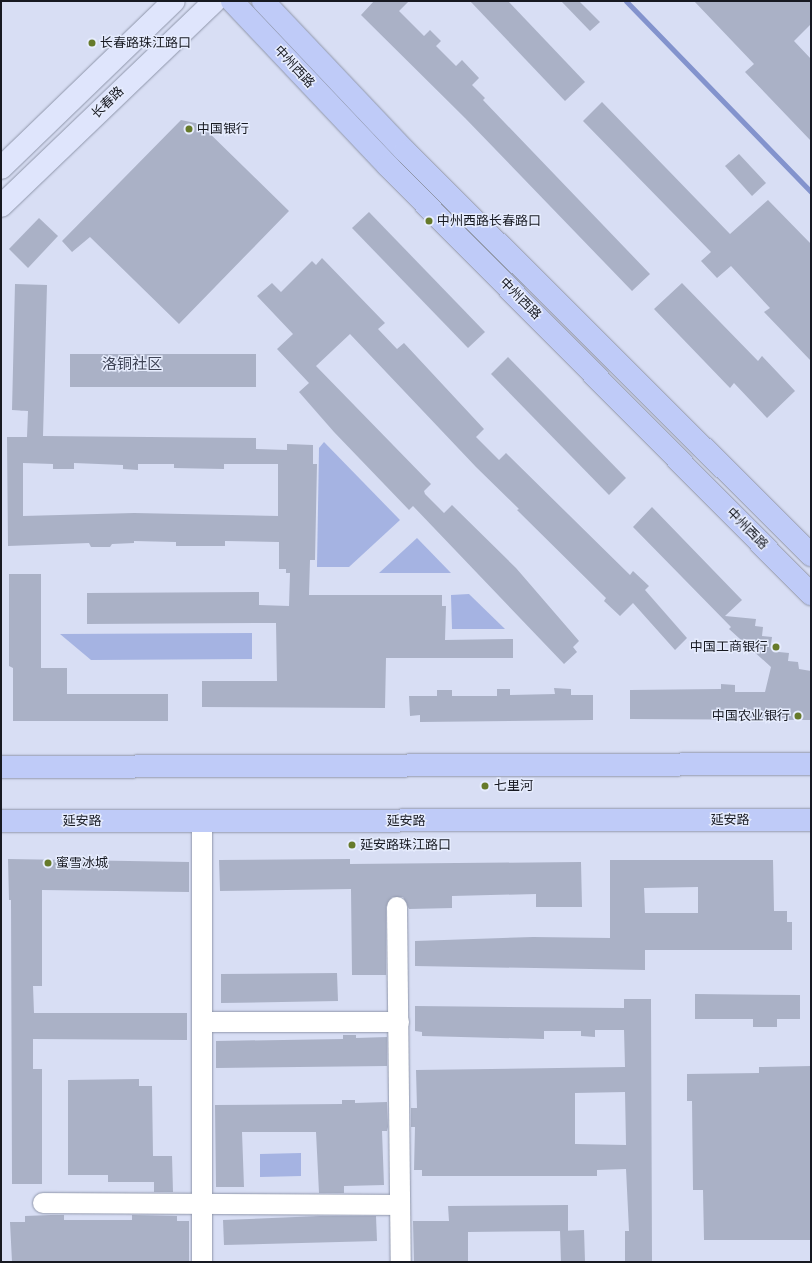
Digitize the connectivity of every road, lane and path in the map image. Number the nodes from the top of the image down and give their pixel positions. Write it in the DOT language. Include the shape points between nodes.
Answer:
graph roads {
  1 [pos="174,1"];
  2 [pos="215,1"];
  3 [pos="232,1"];
  4 [pos="263,1"];
  5 [pos="1,168"];
  6 [pos="1,206"];
  7 [pos="811,555"];
  8 [pos="811,594"];
  9 [pos="811,764"];
  10 [pos="1,766"];
  11 [pos="811,820"];
  12 [pos="1,821"];
  13 [pos="202,822"];
  14 [pos="397,907"];
  15 [pos="203,1022"];
  16 [pos="399,1022"];
  17 [pos="43,1203"];
  18 [pos="202,1204"];
  19 [pos="400,1205"];
  20 [pos="202,1262"];
  21 [pos="401,1262"];
  1 -- 5 [label="main road"];
  2 -- 6 [label="main road, 长春路"];
  3 -- 8 [label="main road, 中州西路" via="388,166"];
  4 -- 7 [label="main road, 中州西路" via="405,150"];
  9 -- 10 [label="main road"];
  11 -- 13 [label="main road, 延安路"];
  12 -- 13 [label="main road, 延安路"];
  13 -- 15 [label="street"];
  14 -- 16 [label="street"];
  15 -- 16 [label="street"];
  15 -- 18 [label="street"];
  16 -- 19 [label="street"];
  17 -- 18 [label="street"];
  18 -- 19 [label="street"];
  18 -- 20 [label="street"];
  19 -- 21 [label="street"];
}
